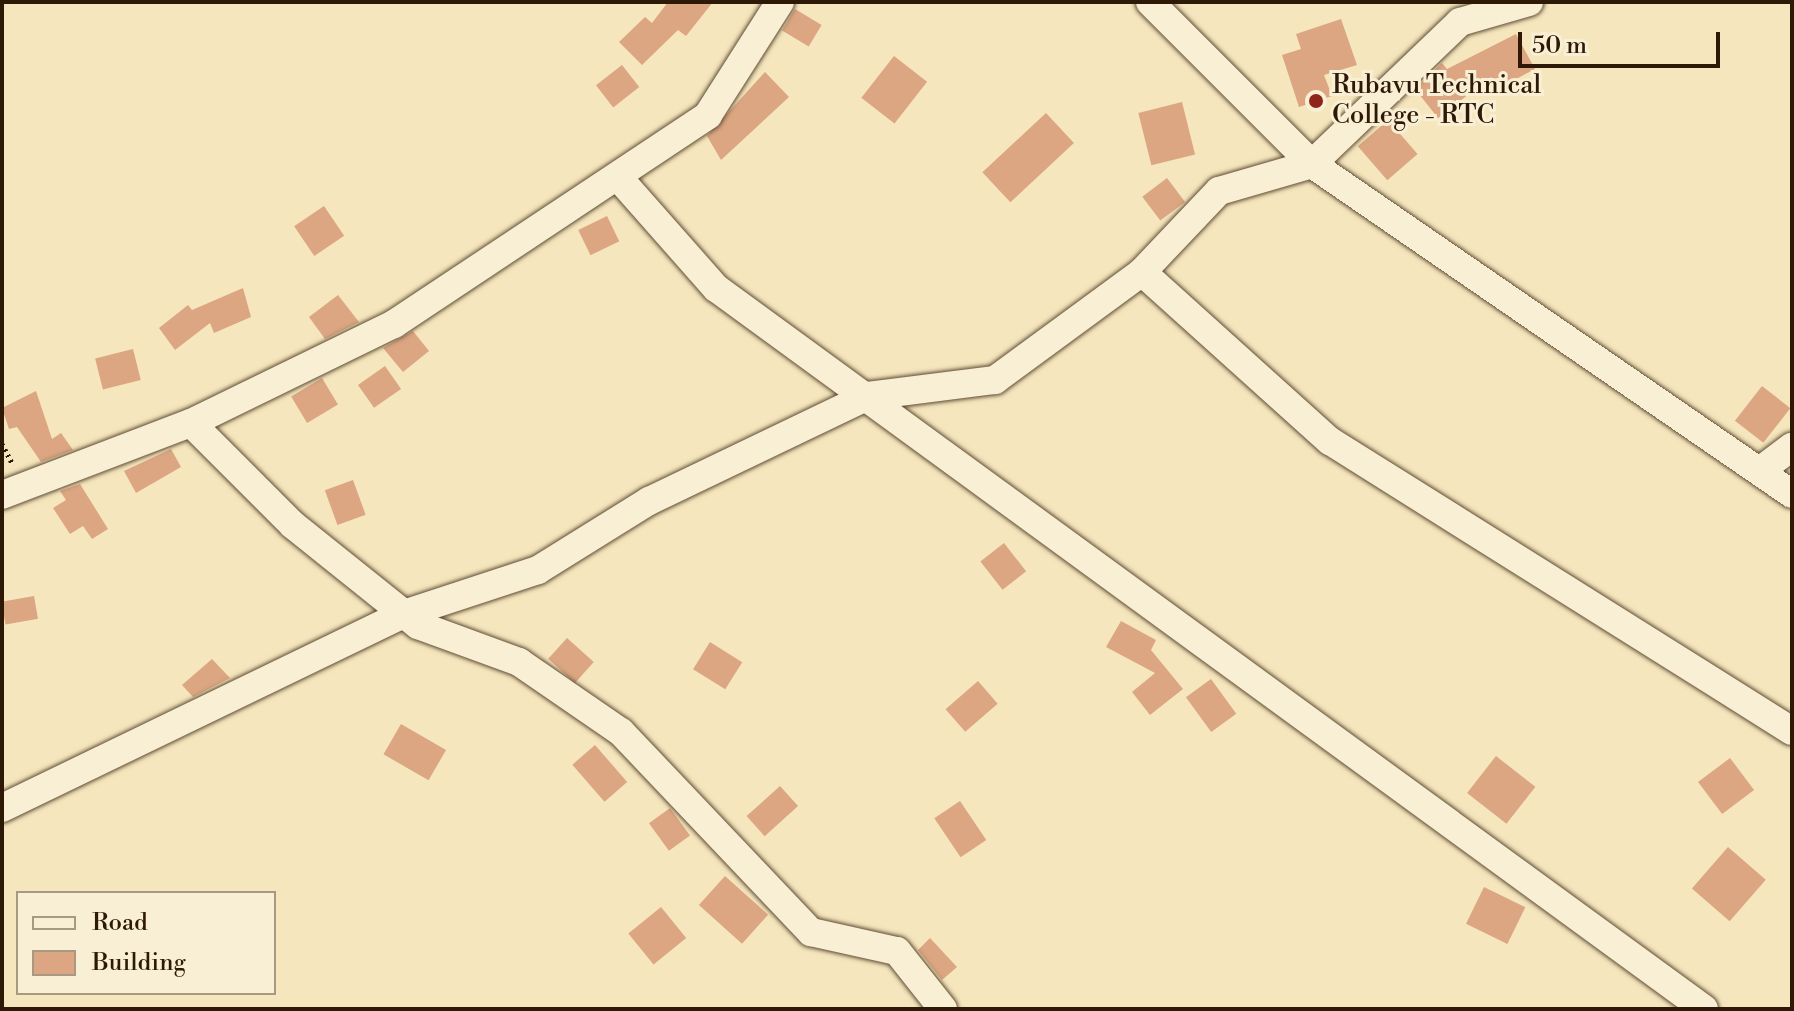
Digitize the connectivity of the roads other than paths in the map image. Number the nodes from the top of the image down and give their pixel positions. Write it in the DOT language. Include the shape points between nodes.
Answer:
graph roads {
  1 [pos="780,2"];
  2 [pos="1150,2"];
  3 [pos="1529,2"];
  4 [pos="1312,164"];
  5 [pos="618,177"];
  6 [pos="1142,272"];
  7 [pos="868,396"];
  8 [pos="191,423"];
  9 [pos="1792,447"];
  10 [pos="1761,470"];
  11 [pos="1792,494"];
  12 [pos="2,495"];
  13 [pos="404,614"];
  14 [pos="1792,731"];
  15 [pos="2,808"];
  16 [pos="943,1009"];
  17 [pos="1704,1009"];
  1 -- 5 [label="street" via="708,115"];
  2 -- 4 [label="street"];
  3 -- 4 [label="street" via="1460,22"];
  4 -- 6 [label="street" via="1219,191"];
  4 -- 10 [label="street"];
  5 -- 7 [label="street" via="716,288"];
  5 -- 8 [label="street" via="394,324"];
  6 -- 7 [label="street" via="995,380"];
  6 -- 14 [label="street" via="1330,441"];
  7 -- 13 [label="street" via="649,501 538,570"];
  7 -- 17 [label="street"];
  8 -- 12 [label="street"];
  8 -- 13 [label="street" via="293,525"];
  9 -- 10 [label="street"];
  10 -- 11 [label="street"];
  13 -- 15 [label="street"];
  13 -- 16 [label="street" via="519,662 621,732 811,932 897,951"];
}
